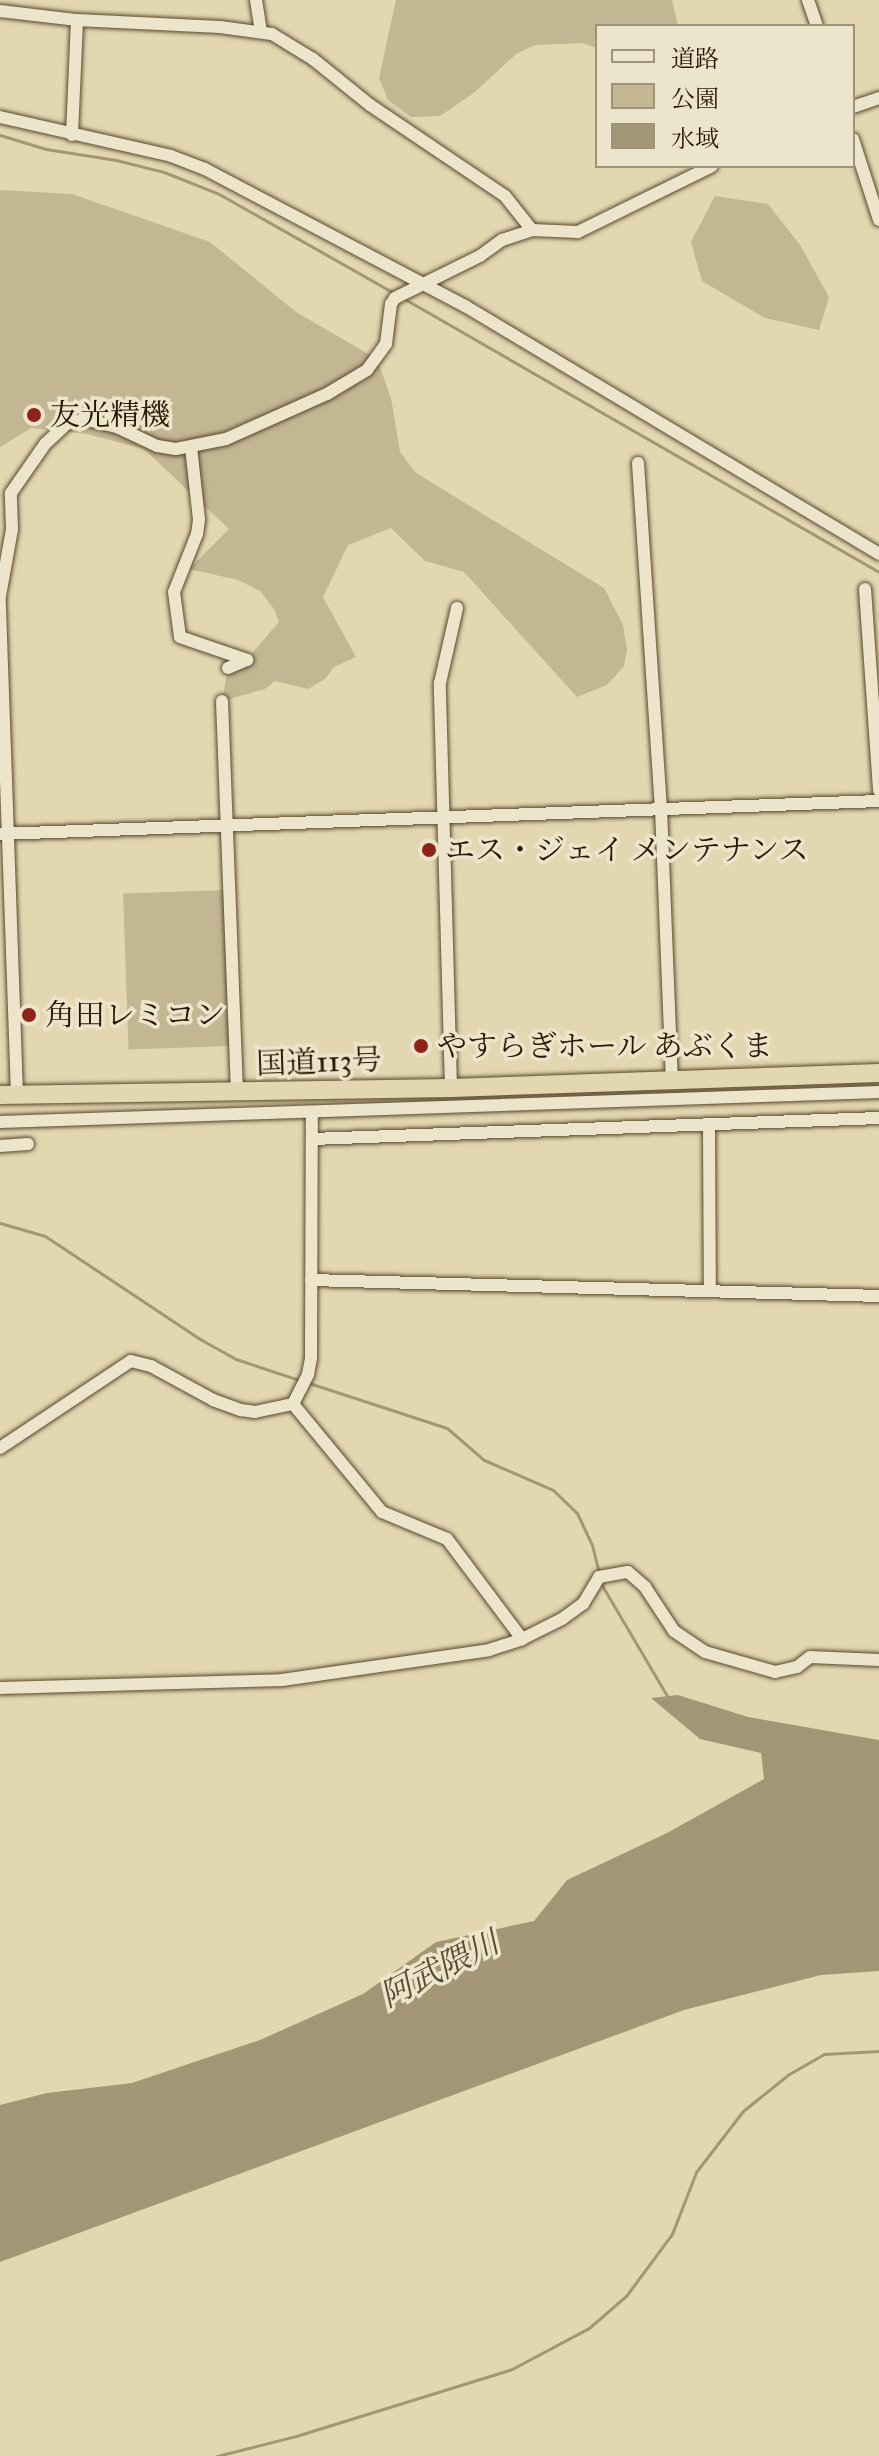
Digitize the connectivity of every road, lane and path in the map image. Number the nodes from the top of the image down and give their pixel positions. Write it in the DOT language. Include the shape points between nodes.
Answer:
graph roads {
  1 [pos="256,0"];
  2 [pos="808,0"];
  3 [pos="0,11"];
  4 [pos="77,20"];
  5 [pos="816,24"];
  6 [pos="261,32"];
  7 [pos="879,98"];
  8 [pos="855,106"];
  9 [pos="0,117"];
  10 [pos="72,135"];
  11 [pos="855,145"];
  12 [pos="708,168"];
  13 [pos="879,220"];
  14 [pos="532,230"];
  15 [pos="427,285"];
  16 [pos="191,447"];
  17 [pos="638,463"];
  18 [pos="879,554"];
  19 [pos="865,589"];
  20 [pos="0,596"];
  21 [pos="457,608"];
  22 [pos="228,668"];
  23 [pos="222,701"];
  24 [pos="879,791"];
  25 [pos="879,801"];
  26 [pos="661,809"];
  27 [pos="442,818"];
  28 [pos="227,827"];
  29 [pos="4,834"];
  30 [pos="879,1073"];
  31 [pos="672,1080"];
  32 [pos="451,1088"];
  33 [pos="879,1092"];
  34 [pos="237,1093"];
  35 [pos="8,1095"];
  36 [pos="312,1112"];
  37 [pos="879,1118"];
  38 [pos="0,1122"];
  39 [pos="709,1125"];
  40 [pos="312,1139"];
  41 [pos="28,1144"];
  42 [pos="0,1146"];
  43 [pos="311,1280"];
  44 [pos="710,1291"];
  45 [pos="879,1296"];
  46 [pos="293,1404"];
  47 [pos="0,1448"];
  48 [pos="522,1639"];
  49 [pos="879,1660"];
  50 [pos="0,1688"];
  1 -- 6 [label="street"];
  2 -- 5 [label="street"];
  3 -- 4 [label="street"];
  4 -- 6 [label="street"];
  4 -- 10 [label="street"];
  6 -- 14 [label="street" via="313,59 370,105 505,196"];
  7 -- 8 [label="street"];
  9 -- 10 [label="street"];
  10 -- 15 [label="street" via="171,156 205,169"];
  11 -- 13 [label="street"];
  12 -- 14 [label="street" via="578,232"];
  14 -- 15 [label="street" via="502,240"];
  15 -- 16 [label="street" via="395,298 386,344 356,379 226,439"];
  15 -- 18 [label="street"];
  16 -- 20 [label="street" via="157,446 88,420 70,421 53,434 11,493 12,529"];
  16 -- 22 [label="street" via="197,534 179,573 174,604 180,637 247,660"];
  17 -- 26 [label="street"];
  19 -- 24 [label="street"];
  20 -- 29 [label="street"];
  21 -- 27 [label="street" via="440,683"];
  23 -- 28 [label="street"];
  25 -- 26 [label="street"];
  26 -- 27 [label="street"];
  26 -- 31 [label="street"];
  27 -- 28 [label="street"];
  27 -- 32 [label="street"];
  28 -- 29 [label="street"];
  28 -- 34 [label="street"];
  29 -- 35 [label="street"];
  30 -- 31 [label="highway, 国道113号"];
  31 -- 32 [label="highway, 国道113号"];
  32 -- 34 [label="highway, 国道113号"];
  33 -- 36 [label="street"];
  34 -- 35 [label="highway, 国道113号"];
  36 -- 38 [label="street"];
  36 -- 40 [label="street"];
  37 -- 39 [label="street"];
  39 -- 40 [label="street"];
  39 -- 44 [label="street"];
  40 -- 43 [label="street"];
  41 -- 42 [label="street"];
  43 -- 44 [label="street"];
  43 -- 46 [label="street" via="311,1358"];
  44 -- 45 [label="street"];
  46 -- 47 [label="street" via="241,1410 131,1361"];
  46 -- 48 [label="street" via="382,1512 447,1539"];
  48 -- 49 [label="street" via="583,1604 599,1577 628,1572 645,1587 674,1631 705,1652 775,1672 797,1667 810,1657"];
  48 -- 50 [label="street" via="489,1650 282,1680"];
}
